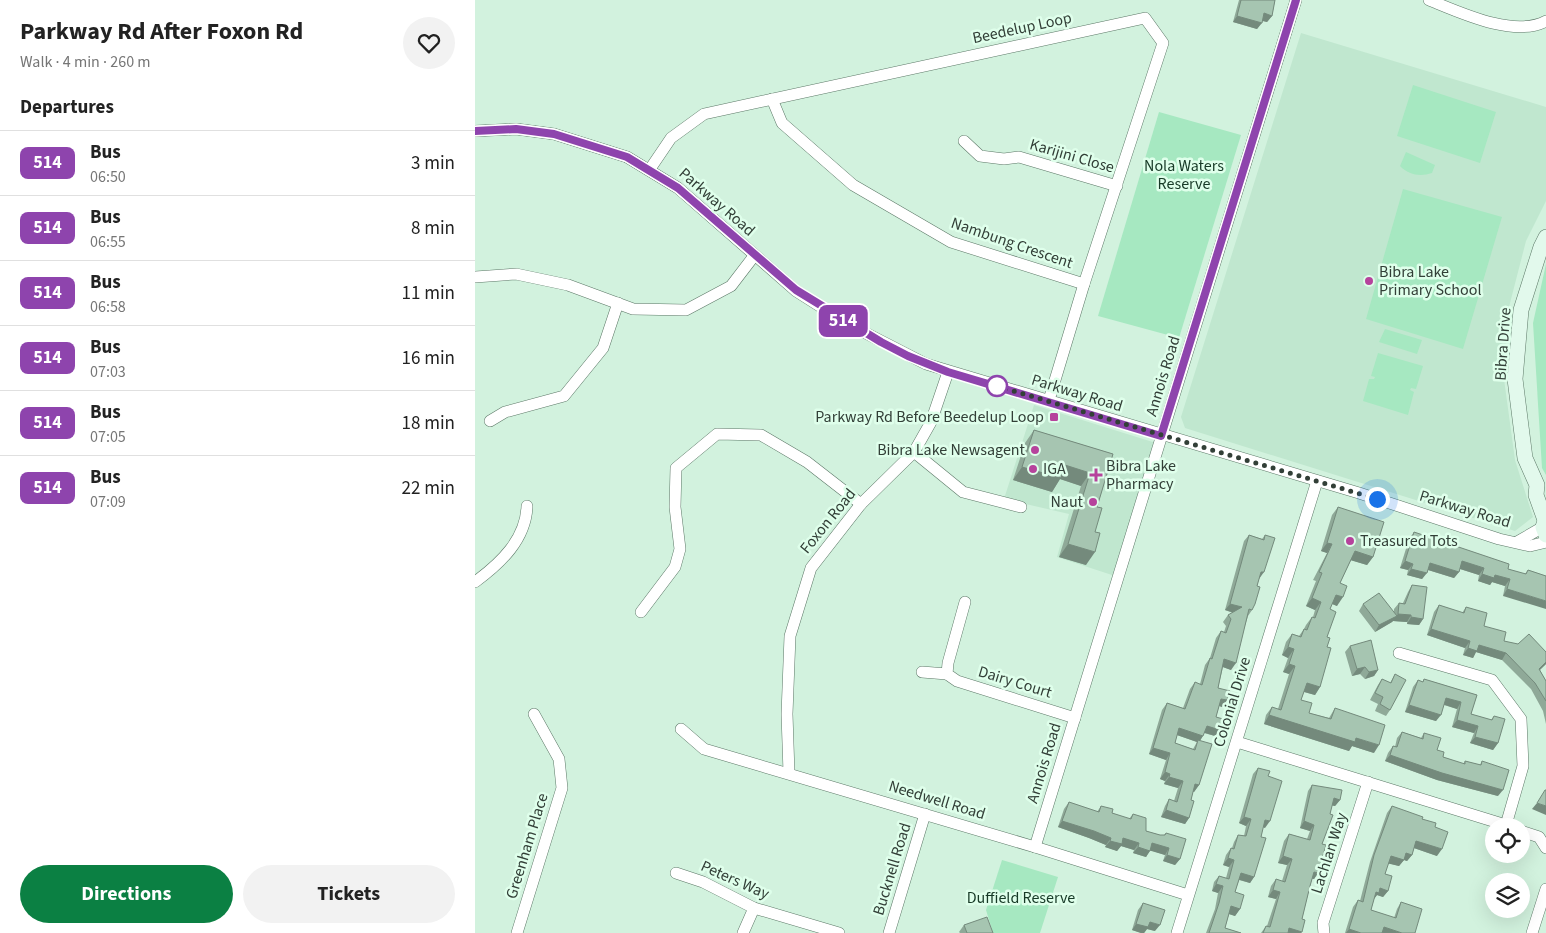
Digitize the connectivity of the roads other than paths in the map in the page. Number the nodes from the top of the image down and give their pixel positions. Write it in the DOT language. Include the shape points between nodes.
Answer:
graph roads {
  1 [pos="1296,0"];
  2 [pos="1429,0"];
  3 [pos="1465,0"];
  4 [pos="1461,12"];
  5 [pos="1546,21"];
  6 [pos="772,99"];
  7 [pos="475,131"];
  8 [pos="964,141"];
  9 [pos="649,169"];
  10 [pos="1117,186"];
  11 [pos="1546,237"];
  12 [pos="754,256"];
  13 [pos="475,277"];
  14 [pos="1083,284"];
  15 [pos="619,303"];
  16 [pos="948,372"];
  17 [pos="1049,400"];
  18 [pos="490,421"];
  19 [pos="1161,436"];
  20 [pos="914,452"];
  21 [pos="1317,481"];
  22 [pos="1541,488"];
  23 [pos="861,504"];
  24 [pos="527,506"];
  25 [pos="1021,507"];
  26 [pos="1545,529"];
  27 [pos="475,582"];
  28 [pos="965,602"];
  29 [pos="641,612"];
  30 [pos="1399,653"];
  31 [pos="923,672"];
  32 [pos="947,674"];
  33 [pos="534,714"];
  34 [pos="1075,718"];
  35 [pos="681,729"];
  36 [pos="1237,742"];
  37 [pos="789,773"];
  38 [pos="1368,782"];
  39 [pos="925,814"];
  40 [pos="1509,818"];
  41 [pos="1485,819"];
  42 [pos="1530,834"];
  43 [pos="1035,847"];
  44 [pos="1546,848"];
  45 [pos="675,873"];
  46 [pos="1546,889"];
  47 [pos="1188,895"];
  48 [pos="754,908"];
  49 [pos="517,933"];
  50 [pos="743,933"];
  51 [pos="839,933"];
  52 [pos="889,933"];
  53 [pos="1177,933"];
  54 [pos="1324,933"];
  55 [pos="1532,933"];
  1 -- 19 [label="street, Annois Road"];
  2 -- 4 [label="street"];
  3 -- 4 [label="street"];
  4 -- 5 [label="street" via="1510,28 1536,26"];
  6 -- 9 [label="street, Beedelup Loop" via="704,114 671,138"];
  6 -- 10 [label="street, Beedelup Loop" via="1145,18 1163,43"];
  6 -- 14 [label="street, Nambung Crescent" via="782,122 853,185 951,242"];
  7 -- 9 [label="street, Parkway Road" via="516,129 554,134 611,150"];
  8 -- 10 [label="street, Karijini Close" via="979,156 1019,157"];
  9 -- 12 [label="street, Parkway Road" via="678,188"];
  10 -- 14 [label="street, Beedelup Loop"];
  11 -- 22 [label="street, Bibra Drive" via="1521,310 1515,380 1525,458"];
  12 -- 15 [label="street" via="731,286 686,310 633,308"];
  12 -- 16 [label="street, Parkway Road" via="796,290 848,324 908,356"];
  13 -- 15 [label="street" via="516,274 569,285"];
  14 -- 17 [label="street, Beedelup Loop"];
  15 -- 18 [label="street" via="603,348 564,396 505,412"];
  16 -- 17 [label="street, Parkway Road"];
  16 -- 20 [label="street, Foxon Road" via="931,422"];
  17 -- 19 [label="street, Parkway Road"];
  19 -- 21 [label="street, Parkway Road"];
  19 -- 34 [label="street, Annois Road"];
  20 -- 23 [label="street, Foxon Road"];
  20 -- 25 [label="street" via="963,492"];
  21 -- 26 [label="street, Parkway Road" via="1499,539 1517,542"];
  21 -- 36 [label="street, Colonial Drive"];
  22 -- 26 [label="street, Bibra Drive" via="1536,495"];
  23 -- 29 [label="street" via="807,462 761,435 717,434 676,468 678,558 666,582"];
  23 -- 37 [label="street, Foxon Road" via="811,568 790,636"];
  24 -- 27 [label="street" via="523,531 513,547"];
  28 -- 32 [label="street"];
  30 -- 40 [label="street" via="1491,680 1521,719 1523,766"];
  31 -- 32 [label="street, Dairy Court"];
  32 -- 34 [label="street, Dairy Court" via="957,681"];
  33 -- 49 [label="street, Greenham Place" via="559,759 561,788"];
  34 -- 43 [label="street, Annois Road"];
  35 -- 37 [label="street, Needwell Road" via="704,749"];
  36 -- 38 [label="street"];
  36 -- 47 [label="street, Colonial Drive"];
  37 -- 39 [label="street, Needwell Road"];
  38 -- 41 [label="street"];
  38 -- 54 [label="street, Lachlan Way" via="1323,923"];
  39 -- 43 [label="street, Needwell Road"];
  39 -- 52 [label="street, Bucknell Road"];
  42 -- 44 [label="street" via="1539,837"];
  43 -- 47 [label="street, Needwell Road"];
  45 -- 48 [label="street, Peters Way" via="703,882"];
  46 -- 55 [label="street"];
  47 -- 53 [label="street, Colonial Drive"];
  48 -- 50 [label="street"];
  48 -- 51 [label="street, Peters Way"];
}
